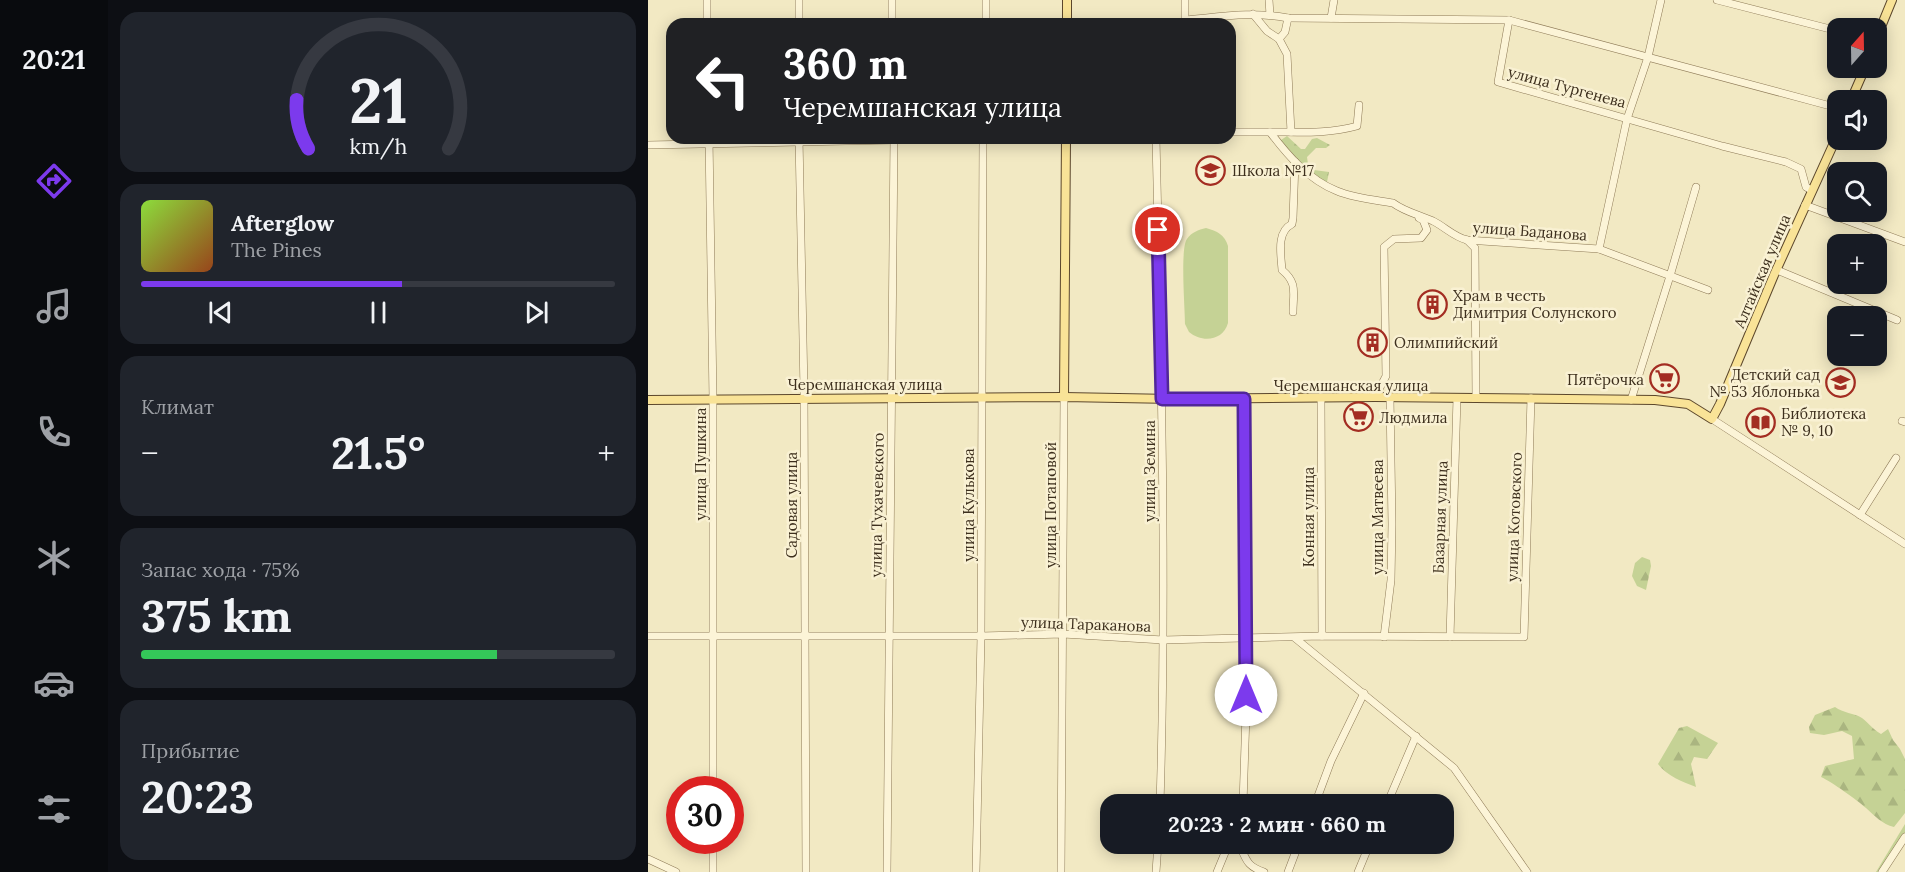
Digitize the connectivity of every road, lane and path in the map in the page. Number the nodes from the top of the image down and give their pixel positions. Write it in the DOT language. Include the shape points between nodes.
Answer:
graph roads {
  1 [pos="707,0"];
  2 [pos="799,0"];
  3 [pos="892,0"];
  4 [pos="986,0"];
  5 [pos="1067,0"];
  6 [pos="1185,0"];
  7 [pos="1269,0"];
  8 [pos="1334,0"];
  9 [pos="1661,0"];
  10 [pos="1717,0"];
  11 [pos="1892,0"];
  12 [pos="1253,14"];
  13 [pos="1270,15"];
  14 [pos="707,18"];
  15 [pos="799,18"];
  16 [pos="892,18"];
  17 [pos="986,18"];
  18 [pos="1067,18"];
  19 [pos="1185,18"];
  20 [pos="1219,18"];
  21 [pos="1288,18"];
  22 [pos="1331,18"];
  23 [pos="1885,18"];
  24 [pos="1509,20"];
  25 [pos="1827,28"];
  26 [pos="1280,39"];
  27 [pos="1648,57"];
  28 [pos="1359,105"];
  29 [pos="1827,105"];
  30 [pos="1627,119"];
  31 [pos="1236,132"];
  32 [pos="1270,132"];
  33 [pos="1292,132"];
  34 [pos="666,144"];
  35 [pos="709,144"];
  36 [pos="800,144"];
  37 [pos="894,144"];
  38 [pos="983,144"];
  39 [pos="1066,144"];
  40 [pos="1156,144"];
  41 [pos="648,145"];
  42 [pos="1830,150"];
  43 [pos="1294,162"];
  44 [pos="1696,187"];
  45 [pos="1811,190"];
  46 [pos="1805,204"];
  47 [pos="1414,214"];
  48 [pos="1467,240"];
  49 [pos="1905,242"];
  50 [pos="1599,249"];
  51 [pos="1777,270"];
  52 [pos="1670,276"];
  53 [pos="1708,290"];
  54 [pos="1293,312"];
  55 [pos="1897,320"];
  56 [pos="982,397"];
  57 [pos="1064,397"];
  58 [pos="1375,397"];
  59 [pos="804,398"];
  60 [pos="892,398"];
  61 [pos="1321,398"];
  62 [pos="1390,398"];
  63 [pos="1457,398"];
  64 [pos="1476,398"];
  65 [pos="1531,398"];
  66 [pos="713,399"];
  67 [pos="1162,399"];
  68 [pos="1244,399"];
  69 [pos="648,400"];
  70 [pos="1631,400"];
  71 [pos="1712,418"];
  72 [pos="1896,458"];
  73 [pos="1860,515"];
  74 [pos="1905,544"];
  75 [pos="1063,634"];
  76 [pos="648,636"];
  77 [pos="713,636"];
  78 [pos="804,636"];
  79 [pos="889,636"];
  80 [pos="981,636"];
  81 [pos="1322,636"];
  82 [pos="1384,637"];
  83 [pos="1450,637"];
  84 [pos="1524,637"];
  85 [pos="1295,638"];
  86 [pos="1246,639"];
  87 [pos="1163,640"];
  88 [pos="1364,693"];
  89 [pos="1416,736"];
  90 [pos="713,776"];
  91 [pos="1160,794"];
  92 [pos="1243,794"];
  93 [pos="1319,794"];
  94 [pos="1391,794"];
  95 [pos="1905,837"];
  96 [pos="713,854"];
  97 [pos="1157,854"];
  98 [pos="1224,854"];
  99 [pos="1243,854"];
  100 [pos="1295,854"];
  101 [pos="1365,854"];
  102 [pos="648,859"];
  103 [pos="676,872"];
  104 [pos="713,872"];
  105 [pos="806,872"];
  106 [pos="887,872"];
  107 [pos="976,872"];
  108 [pos="1061,872"];
  109 [pos="1156,872"];
  110 [pos="1217,872"];
  111 [pos="1264,872"];
  112 [pos="1288,872"];
  113 [pos="1358,872"];
  114 [pos="1527,872"];
  115 [pos="1881,872"];
  1 -- 14 [label="street"];
  2 -- 15 [label="street"];
  3 -- 16 [label="street"];
  4 -- 17 [label="street"];
  5 -- 18 [label="main road"];
  6 -- 19 [label="street"];
  7 -- 13 [label="street"];
  8 -- 22 [label="street"];
  9 -- 27 [label="street, улица Тургенева"];
  10 -- 25 [label="street"];
  11 -- 23 [label="main road"];
  12 -- 13 [label="street"];
  12 -- 20 [label="street"];
  12 -- 26 [label="street"];
  13 -- 21 [label="street"];
  21 -- 22 [label="street"];
  21 -- 26 [label="street" via="1286,33"];
  22 -- 24 [label="street"];
  24 -- 27 [label="street"];
  24 -- 30 [label="street, улица Тургенева" via="1498,82"];
  26 -- 33 [label="street" via="1287,54"];
  27 -- 29 [label="street"];
  27 -- 30 [label="street, улица Тургенева"];
  28 -- 33 [label="street" via="1357,126 1326,132"];
  30 -- 45 [label="street" via="1786,162 1801,170 1806,187"];
  30 -- 50 [label="street"];
  31 -- 32 [label="street"];
  32 -- 33 [label="street"];
  32 -- 43 [label="street, улица Баданова"];
  34 -- 41 [label="street"];
  35 -- 66 [label="street, улица Пушкина"];
  36 -- 59 [label="street, Садовая улица"];
  37 -- 60 [label="street, улица Тухачевского"];
  38 -- 56 [label="street, улица Кулькова"];
  39 -- 57 [label="main road, улица Потаповой"];
  40 -- 67 [label="street, улица Земина"];
  42 -- 45 [label="main road, Алтайская улица"];
  43 -- 47 [label="street, улица Баданова" via="1338,192 1393,203"];
  43 -- 54 [label="street" via="1293,218 1282,234 1281,259 1282,270 1294,283"];
  44 -- 52 [label="street"];
  45 -- 46 [label="main road, Алтайская улица"];
  46 -- 49 [label="street"];
  46 -- 51 [label="main road, Алтайская улица"];
  47 -- 48 [label="street, улица Баданова"];
  47 -- 58 [label="street" via="1426,226 1421,238 1394,239 1384,247 1386,376"];
  48 -- 50 [label="street, улица Баданова"];
  48 -- 64 [label="street" via="1475,248"];
  50 -- 52 [label="street, улица Баданова"];
  51 -- 55 [label="street"];
  51 -- 71 [label="main road, Алтайская улица"];
  52 -- 53 [label="street, улица Баданова"];
  52 -- 70 [label="street"];
  56 -- 57 [label="main road, Черемшанская улица"];
  56 -- 60 [label="main road, Черемшанская улица"];
  56 -- 80 [label="street, улица Кулькова"];
  57 -- 67 [label="main road, Черемшанская улица"];
  57 -- 75 [label="street, улица Потаповой"];
  58 -- 61 [label="main road, Черемшанская улица"];
  58 -- 62 [label="main road, Черемшанская улица"];
  59 -- 60 [label="main road, Черемшанская улица"];
  59 -- 66 [label="main road, Черемшанская улица"];
  59 -- 78 [label="street, Садовая улица"];
  60 -- 79 [label="street, улица Тухачевского"];
  61 -- 68 [label="main road, Черемшанская улица"];
  61 -- 81 [label="street, Конная улица"];
  62 -- 63 [label="main road, Черемшанская улица"];
  62 -- 82 [label="street, улица Матвеева" via="1392,524"];
  63 -- 64 [label="main road, Черемшанская улица"];
  63 -- 83 [label="street, Базарная улица"];
  64 -- 65 [label="main road, Черемшанская улица"];
  65 -- 70 [label="main road, Черемшанская улица"];
  65 -- 84 [label="street, улица Котовского"];
  66 -- 69 [label="main road, Черемшанская улица"];
  66 -- 77 [label="street, улица Пушкина"];
  67 -- 68 [label="main road, Черемшанская улица"];
  67 -- 87 [label="street, улица Земина"];
  68 -- 86 [label="street"];
  70 -- 71 [label="main road, Черемшанская улица" via="1681,402"];
  71 -- 73 [label="street, Черемшанская улица"];
  72 -- 73 [label="street"];
  73 -- 74 [label="street, Черемшанская улица"];
  75 -- 80 [label="street, улица Тараканова"];
  75 -- 87 [label="street, улица Тараканова"];
  75 -- 108 [label="street, улица Потаповой"];
  76 -- 77 [label="street, улица Тараканова"];
  77 -- 78 [label="street, улица Тараканова"];
  77 -- 90 [label="street, улица Пушкина"];
  78 -- 79 [label="street, улица Тараканова"];
  78 -- 105 [label="street, Садовая улица"];
  79 -- 80 [label="street, улица Тараканова"];
  79 -- 106 [label="street, улица Тухачевского"];
  80 -- 107 [label="street, улица Кулькова"];
  81 -- 82 [label="street, улица Тараканова"];
  81 -- 85 [label="street, улица Тараканова"];
  82 -- 83 [label="street, улица Тараканова"];
  83 -- 84 [label="street, улица Тараканова"];
  85 -- 86 [label="street, улица Тараканова"];
  85 -- 88 [label="street"];
  86 -- 87 [label="street, улица Тараканова"];
  86 -- 92 [label="street"];
  87 -- 91 [label="street, улица Земина"];
  88 -- 89 [label="street"];
  88 -- 93 [label="street"];
  89 -- 94 [label="street"];
  89 -- 114 [label="street" via="1454,768"];
  95 -- 115 [label="street"];
  96 -- 104 [label="street"];
  97 -- 109 [label="street"];
  98 -- 110 [label="street"];
  99 -- 111 [label="street" via="1250,866"];
  100 -- 112 [label="street"];
  101 -- 113 [label="street"];
  102 -- 103 [label="street"];
}
